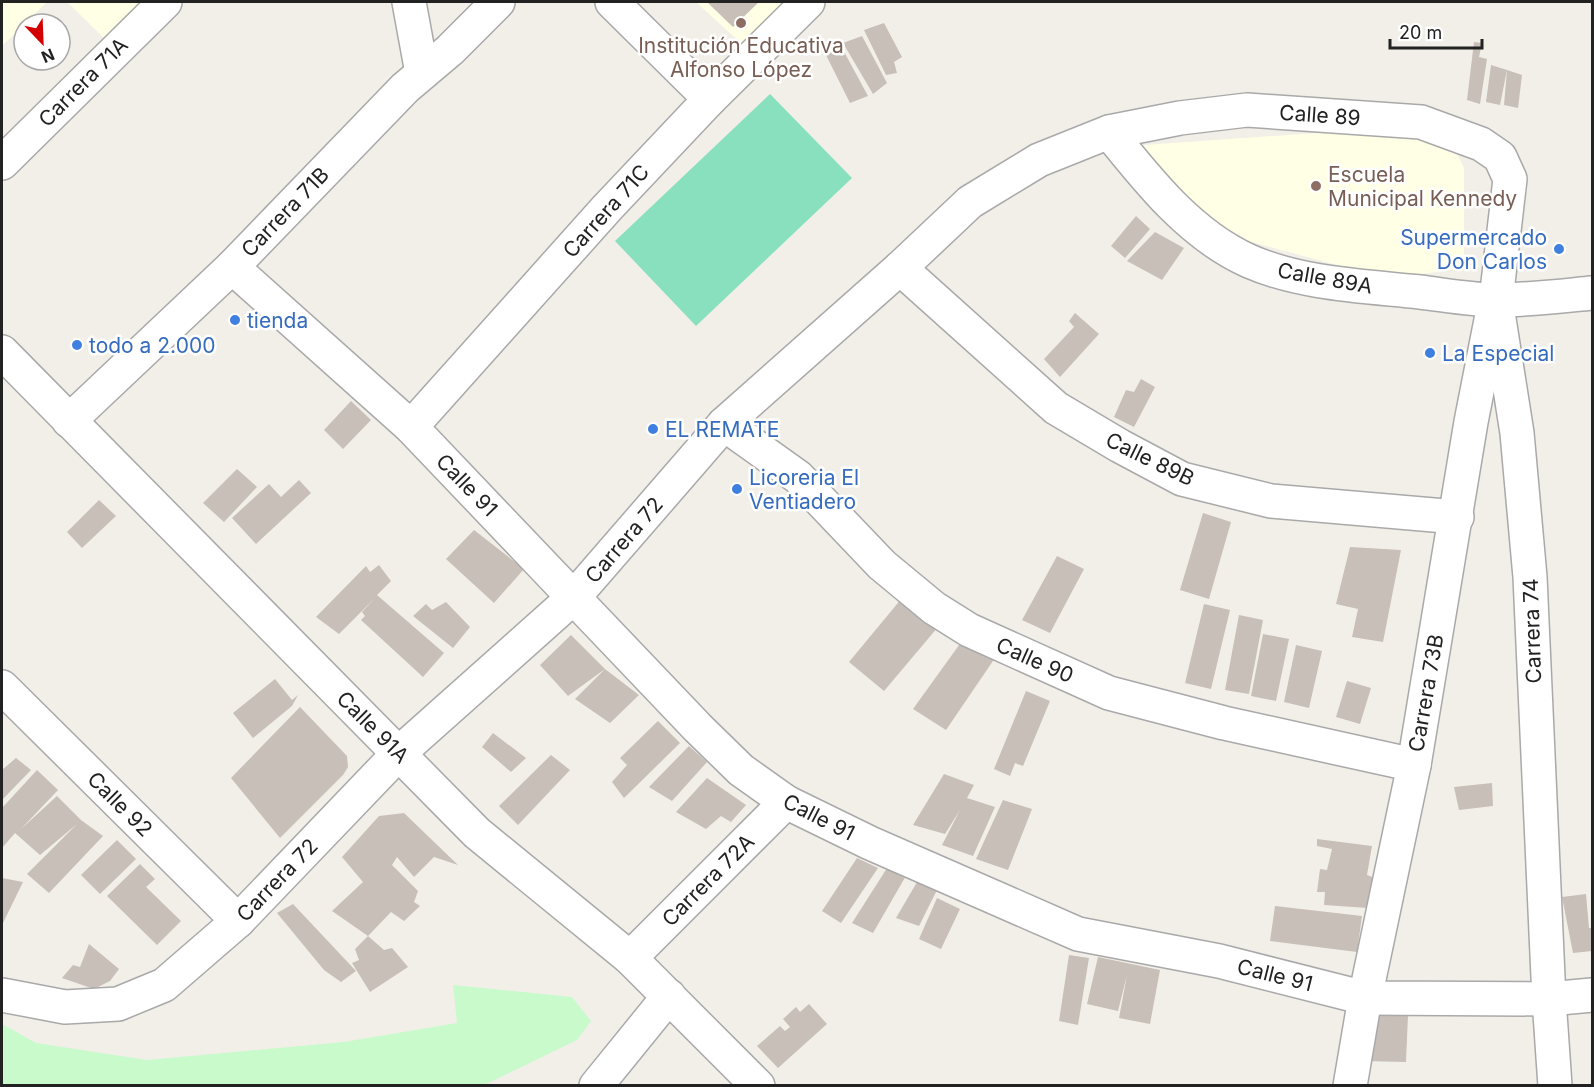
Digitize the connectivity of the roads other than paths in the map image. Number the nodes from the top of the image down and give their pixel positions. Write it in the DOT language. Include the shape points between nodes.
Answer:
graph roads {
  1 [pos="165,2"];
  2 [pos="409,2"];
  3 [pos="498,2"];
  4 [pos="612,2"];
  5 [pos="808,2"];
  6 [pos="422,73"];
  7 [pos="710,99"];
  8 [pos="1110,132"];
  9 [pos="2,164"];
  10 [pos="1510,179"];
  11 [pos="232,267"];
  12 [pos="900,268"];
  13 [pos="1593,293"];
  14 [pos="1496,300"];
  15 [pos="2,352"];
  16 [pos="69,421"];
  17 [pos="724,424"];
  18 [pos="411,428"];
  19 [pos="1457,517"];
  20 [pos="574,597"];
  21 [pos="2,687"];
  22 [pos="399,753"];
  23 [pos="1414,765"];
  24 [pos="786,802"];
  25 [pos="238,921"];
  26 [pos="636,963"];
  27 [pos="1593,995"];
  28 [pos="669,996"];
  29 [pos="1365,998"];
  30 [pos="3,999"];
  31 [pos="1549,999"];
  32 [pos="644,1025"];
  33 [pos="596,1086"];
  34 [pos="758,1086"];
  35 [pos="1350,1086"];
  36 [pos="1556,1086"];
  1 -- 9 [label="street, Carrera 71A"];
  2 -- 6 [label="street"];
  3 -- 6 [label="street, Carrera 71B"];
  4 -- 7 [label="street"];
  5 -- 7 [label="street, Carrera 71C"];
  6 -- 11 [label="street, Carrera 71B"];
  7 -- 18 [label="street, Carrera 71C"];
  8 -- 10 [label="street, Calle 89" via="1180,117 1247,110 1421,122 1481,144 1500,157"];
  8 -- 12 [label="street, Carrera 72" via="1039,160 970,202"];
  8 -- 14 [label="street, Calle 89A" via="1163,198 1189,221 1248,260 1286,273 1348,285"];
  10 -- 14 [label="street, Carrera 74"];
  11 -- 16 [label="street, Carrera 71B"];
  11 -- 18 [label="street, Calle 91"];
  12 -- 17 [label="street, Carrera 72"];
  12 -- 19 [label="street, Calle 89B" via="1056,408 1182,479 1271,501"];
  13 -- 14 [label="street, Calle 89A"];
  14 -- 19 [label="street, Carrera 73B" via="1482,356"];
  14 -- 31 [label="street, Carrera 74" via="1517,432 1530,577"];
  15 -- 16 [label="street, Calle 91A"];
  16 -- 22 [label="street, Calle 91A"];
  17 -- 20 [label="street, Carrera 72"];
  17 -- 23 [label="street, Calle 90" via="798,477 882,565 934,608 969,630 1109,693"];
  18 -- 20 [label="street, Calle 91"];
  19 -- 23 [label="street, Carrera 73B"];
  20 -- 22 [label="street, Carrera 72"];
  20 -- 24 [label="street, Calle 91" via="741,770"];
  21 -- 25 [label="street, Calle 92"];
  22 -- 25 [label="street, Carrera 72"];
  22 -- 26 [label="street, Calle 91A" via="477,832"];
  23 -- 29 [label="street, Carrera 73B"];
  24 -- 26 [label="street, Carrera 72A"];
  24 -- 29 [label="street, Calle 91" via="1078,934 1219,961"];
  25 -- 30 [label="street, Carrera 72" via="164,985 118,1004 65,1007"];
  26 -- 28 [label="street, Calle 91A"];
  26 -- 32 [label="street"];
  27 -- 31 [label="street, Calle 91"];
  28 -- 32 [label="street"];
  28 -- 34 [label="street, Calle 91A"];
  29 -- 31 [label="street, Calle 91"];
  29 -- 35 [label="street, Carrera 73B"];
  31 -- 36 [label="street, Carrera 74"];
  32 -- 33 [label="street"];
}
